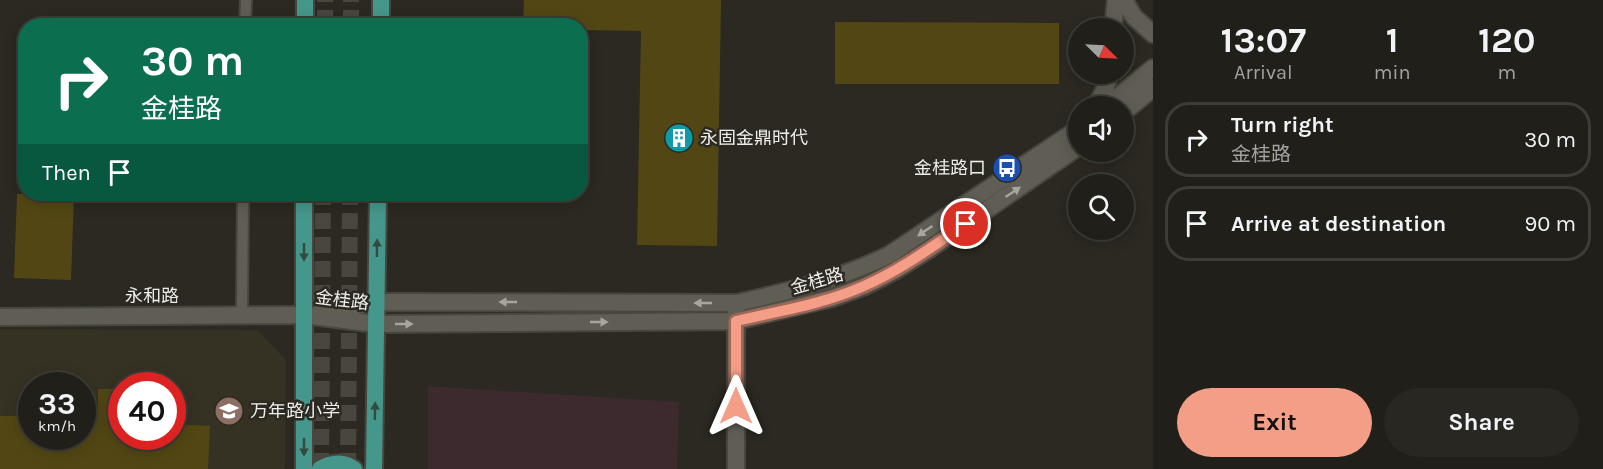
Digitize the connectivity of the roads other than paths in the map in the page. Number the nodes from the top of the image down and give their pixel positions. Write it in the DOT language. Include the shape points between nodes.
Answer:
graph roads {
  1 [pos="246,0"];
  2 [pos="305,0"];
  3 [pos="381,0"];
  4 [pos="1116,0"];
  5 [pos="1124,0"];
  6 [pos="245,18"];
  7 [pos="305,18"];
  8 [pos="381,18"];
  9 [pos="1114,18"];
  10 [pos="1153,33"];
  11 [pos="1153,68"];
  12 [pos="1153,88"];
  13 [pos="1119,96"];
  14 [pos="1134,104"];
  15 [pos="1068,136"];
  16 [pos="1068,154"];
  17 [pos="243,201"];
  18 [pos="304,201"];
  19 [pos="378,201"];
  20 [pos="377,302"];
  21 [pos="736,303"];
  22 [pos="242,315"];
  23 [pos="304,315"];
  24 [pos="0,317"];
  25 [pos="736,321"];
  26 [pos="376,324"];
  27 [pos="304,469"];
  28 [pos="320,469"];
  29 [pos="354,469"];
  30 [pos="374,469"];
  31 [pos="736,469"];
  1 -- 6 [label="lane"];
  2 -- 7 [label="main road"];
  3 -- 8 [label="main road"];
  4 -- 9 [label="street"];
  5 -- 10 [label="street" via="1134,17"];
  11 -- 13 [label="street"];
  12 -- 14 [label="street"];
  15 -- 21 [label="street, 金桂路, one-way" via="889,255 827,281"];
  25 -- 16 [label="street, 金桂路, one-way" via="832,298 876,281"];
  17 -- 22 [label="lane"];
  18 -- 23 [label="main road, one-way"];
  20 -- 19 [label="main road, one-way"];
  21 -- 20 [label="street, 金桂路, one-way"];
  20 -- 23 [label="street, 金桂路"];
  20 -- 26 [label="main road"];
  21 -- 25 [label="street"];
  22 -- 23 [label="street, 永和路"];
  22 -- 24 [label="street, 永和路"];
  23 -- 26 [label="street, 金桂路"];
  23 -- 27 [label="main road, one-way"];
  26 -- 25 [label="street, 金桂路, one-way"];
  25 -- 31 [label="street"];
  30 -- 26 [label="main road, one-way"];
  28 -- 29 [label="main road" via="337,463"];
}
